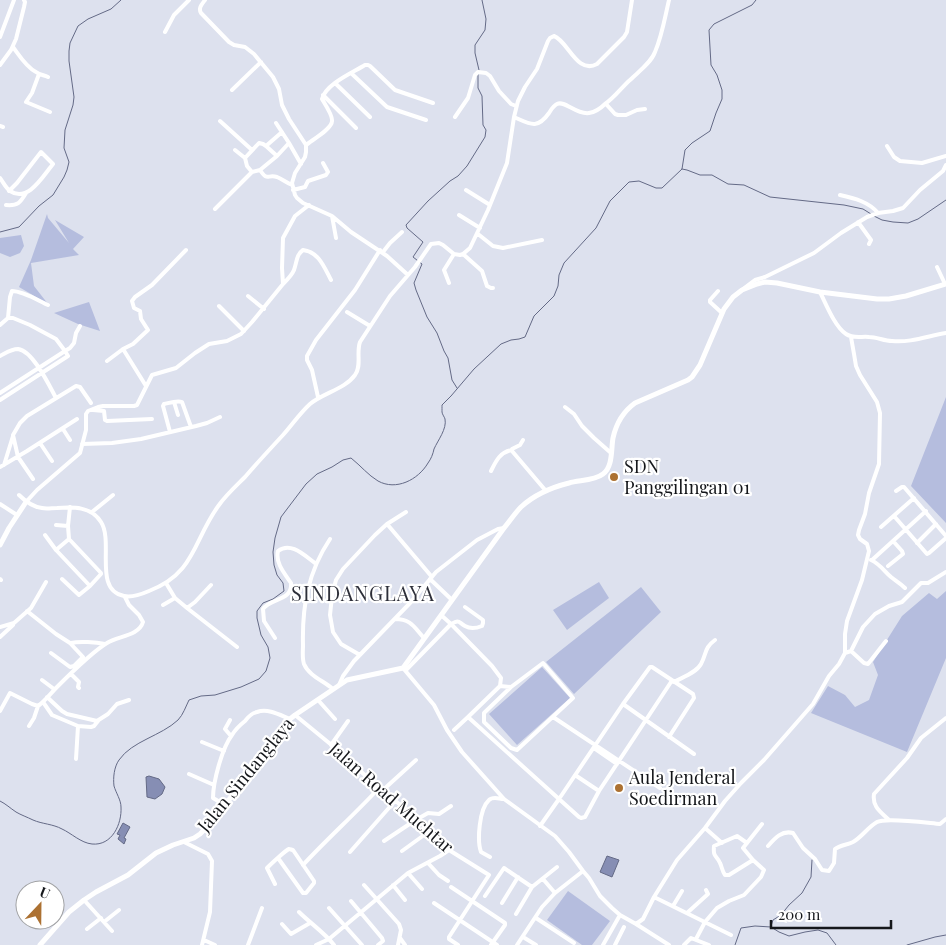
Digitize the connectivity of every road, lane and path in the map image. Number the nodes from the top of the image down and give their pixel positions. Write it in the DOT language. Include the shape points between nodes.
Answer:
graph roads {
  1 [pos="14,0"];
  2 [pos="189,0"];
  3 [pos="205,0"];
  4 [pos="632,0"];
  5 [pos="669,0"];
  6 [pos="25,1"];
  7 [pos="165,32"];
  8 [pos="0,37"];
  9 [pos="13,46"];
  10 [pos="261,62"];
  11 [pos="0,65"];
  12 [pos="352,73"];
  13 [pos="39,74"];
  14 [pos="48,76"];
  15 [pos="336,83"];
  16 [pos="232,90"];
  17 [pos="323,95"];
  18 [pos="433,103"];
  19 [pos="606,104"];
  20 [pos="516,106"];
  21 [pos="645,109"];
  22 [pos="50,112"];
  23 [pos="370,117"];
  24 [pos="455,117"];
  25 [pos="514,117"];
  26 [pos="426,120"];
  27 [pos="220,121"];
  28 [pos="276,123"];
  29 [pos="356,128"];
  30 [pos="282,132"];
  31 [pos="289,143"];
  32 [pos="306,145"];
  33 [pos="266,146"];
  34 [pos="887,146"];
  35 [pos="235,150"];
  36 [pos="252,150"];
  37 [pos="277,156"];
  38 [pos="946,156"];
  39 [pos="245,158"];
  40 [pos="323,163"];
  41 [pos="301,164"];
  42 [pos="946,166"];
  43 [pos="260,170"];
  44 [pos="252,172"];
  45 [pos="0,178"];
  46 [pos="292,185"];
  47 [pos="293,190"];
  48 [pos="466,190"];
  49 [pos="9,191"];
  50 [pos="26,193"];
  51 [pos="18,194"];
  52 [pos="840,195"];
  53 [pos="20,201"];
  54 [pos="6,205"];
  55 [pos="309,205"];
  56 [pos="490,205"];
  57 [pos="215,209"];
  58 [pos="878,213"];
  59 [pos="460,215"];
  60 [pos="332,216"];
  61 [pos="858,222"];
  62 [pos="480,228"];
  63 [pos="402,232"];
  64 [pos="478,234"];
  65 [pos="336,238"];
  66 [pos="542,240"];
  67 [pos="869,244"];
  68 [pos="186,250"];
  69 [pos="382,251"];
  70 [pos="454,254"];
  71 [pos="463,254"];
  72 [pos="937,267"];
  73 [pos="408,275"];
  74 [pos="331,280"];
  75 [pos="449,283"];
  76 [pos="283,284"];
  77 [pos="946,284"];
  78 [pos="494,288"];
  79 [pos="742,290"];
  80 [pos="718,292"];
  81 [pos="820,292"];
  82 [pos="248,296"];
  83 [pos="48,305"];
  84 [pos="219,306"];
  85 [pos="264,308"];
  86 [pos="347,312"];
  87 [pos="722,313"];
  88 [pos="8,318"];
  89 [pos="0,325"];
  90 [pos="80,326"];
  91 [pos="370,326"];
  92 [pos="244,331"];
  93 [pos="946,333"];
  94 [pos="851,337"];
  95 [pos="123,349"];
  96 [pos="65,351"];
  97 [pos="0,356"];
  98 [pos="107,361"];
  99 [pos="38,368"];
  100 [pos="41,373"];
  101 [pos="146,386"];
  102 [pos="0,393"];
  103 [pos="318,397"];
  104 [pos="56,398"];
  105 [pos="0,400"];
  106 [pos="174,402"];
  107 [pos="91,403"];
  108 [pos="565,407"];
  109 [pos="90,410"];
  110 [pos="178,415"];
  111 [pos="220,416"];
  112 [pos="77,419"];
  113 [pos="152,419"];
  114 [pos="191,427"];
  115 [pos="62,429"];
  116 [pos="170,432"];
  117 [pos="13,435"];
  118 [pos="70,440"];
  119 [pos="523,440"];
  120 [pos="40,443"];
  121 [pos="82,444"];
  122 [pos="512,450"];
  123 [pos="611,453"];
  124 [pos="18,457"];
  125 [pos="52,461"];
  126 [pos="2,466"];
  127 [pos="491,471"];
  128 [pos="33,479"];
  129 [pos="546,491"];
  130 [pos="896,491"];
  131 [pos="19,495"];
  132 [pos="113,495"];
  133 [pos="914,498"];
  134 [pos="26,502"];
  135 [pos="0,504"];
  136 [pos="70,507"];
  137 [pos="926,511"];
  138 [pos="92,512"];
  139 [pos="406,512"];
  140 [pos="17,515"];
  141 [pos="894,516"];
  142 [pos="387,524"];
  143 [pos="936,524"];
  144 [pos="56,525"];
  145 [pos="68,526"];
  146 [pos="881,527"];
  147 [pos="504,528"];
  148 [pos="906,529"];
  149 [pos="45,535"];
  150 [pos="946,537"];
  151 [pos="69,539"];
  152 [pos="330,539"];
  153 [pos="893,541"];
  154 [pos="917,543"];
  155 [pos="0,545"];
  156 [pos="56,550"];
  157 [pos="869,560"];
  158 [pos="315,563"];
  159 [pos="888,566"];
  160 [pos="946,572"];
  161 [pos="431,578"];
  162 [pos="62,579"];
  163 [pos="46,582"];
  164 [pos="166,583"];
  165 [pos="211,585"];
  166 [pos="90,586"];
  167 [pos="905,588"];
  168 [pos="125,597"];
  169 [pos="175,598"];
  170 [pos="452,600"];
  171 [pos="163,605"];
  172 [pos="465,607"];
  173 [pos="187,608"];
  174 [pos="27,611"];
  175 [pos="441,615"];
  176 [pos="394,619"];
  177 [pos="14,623"];
  178 [pos="451,624"];
  179 [pos="0,628"];
  180 [pos="0,637"];
  181 [pos="274,638"];
  182 [pos="424,638"];
  183 [pos="715,640"];
  184 [pos="886,641"];
  185 [pos="70,643"];
  186 [pos="105,644"];
  187 [pos="237,647"];
  188 [pos="851,651"];
  189 [pos="51,653"];
  190 [pos="845,653"];
  191 [pos="360,655"];
  192 [pos="404,669"];
  193 [pos="71,674"];
  194 [pos="42,680"];
  195 [pos="673,681"];
  196 [pos="339,685"];
  197 [pos="500,686"];
  198 [pos="511,687"];
  199 [pos="79,688"];
  200 [pos="54,690"];
  201 [pos="333,690"];
  202 [pos="47,697"];
  203 [pos="129,700"];
  204 [pos="318,700"];
  205 [pos="43,702"];
  206 [pos="623,704"];
  207 [pos="38,706"];
  208 [pos="0,711"];
  209 [pos="293,717"];
  210 [pos="553,717"];
  211 [pos="468,718"];
  212 [pos="946,718"];
  213 [pos="335,719"];
  214 [pos="230,720"];
  215 [pos="646,720"];
  216 [pos="98,721"];
  217 [pos="348,721"];
  218 [pos="29,726"];
  219 [pos="78,726"];
  220 [pos="454,730"];
  221 [pos="231,736"];
  222 [pos="669,737"];
  223 [pos="202,742"];
  224 [pos="331,745"];
  225 [pos="595,747"];
  226 [pos="224,750"];
  227 [pos="694,754"];
  228 [pos="76,759"];
  229 [pos="416,760"];
  230 [pos="618,762"];
  231 [pos="189,774"];
  232 [pos="576,775"];
  233 [pos="214,785"];
  234 [pos="660,788"];
  235 [pos="381,789"];
  236 [pos="599,791"];
  237 [pos="504,799"];
  238 [pos="558,799"];
  239 [pos="395,801"];
  240 [pos="225,805"];
  241 [pos="450,806"];
  242 [pos="418,818"];
  243 [pos="889,820"];
  244 [pos="946,820"];
  245 [pos="762,824"];
  246 [pos="540,826"];
  247 [pos="705,828"];
  248 [pos="431,830"];
  249 [pos="384,841"];
  250 [pos="184,842"];
  251 [pos="747,842"];
  252 [pos="722,843"];
  253 [pos="768,846"];
  254 [pos="449,850"];
  255 [pos="402,851"];
  256 [pos="350,852"];
  257 [pos="490,857"];
  258 [pos="278,858"];
  259 [pos="753,860"];
  260 [pos="428,863"];
  261 [pos="303,865"];
  262 [pos="557,867"];
  263 [pos="583,871"];
  264 [pos="408,872"];
  265 [pos="518,878"];
  266 [pos="542,879"];
  267 [pos="448,882"];
  268 [pos="275,884"];
  269 [pos="364,885"];
  270 [pos="393,885"];
  271 [pos="532,887"];
  272 [pos="451,888"];
  273 [pos="422,889"];
  274 [pos="706,890"];
  275 [pos="682,891"];
  276 [pos="555,893"];
  277 [pos="485,896"];
  278 [pos="654,897"];
  279 [pos="376,898"];
  280 [pos="84,900"];
  281 [pos="405,900"];
  282 [pos="351,901"];
  283 [pos="473,902"];
  284 [pos="434,903"];
  285 [pos="502,903"];
  286 [pos="673,906"];
  287 [pos="262,908"];
  288 [pos="329,908"];
  289 [pos="119,910"];
  290 [pos="299,912"];
  291 [pos="361,913"];
  292 [pos="687,913"];
  293 [pos="516,914"];
  294 [pos="620,915"];
  295 [pos="100,918"];
  296 [pos="536,918"];
  297 [pos="460,920"];
  298 [pos="104,922"];
  299 [pos="705,922"];
  300 [pos="310,923"];
  301 [pos="282,924"];
  302 [pos="636,924"];
  303 [pos="345,927"];
  304 [pos="624,928"];
  305 [pos="88,929"];
  306 [pos="112,931"];
  307 [pos="731,935"];
  308 [pos="523,937"];
  309 [pos="400,938"];
  310 [pos="330,939"];
  311 [pos="696,939"];
  312 [pos="204,940"];
  313 [pos="574,943"];
  314 [pos="494,944"];
  315 [pos="41,945"];
  316 [pos="202,945"];
  317 [pos="216,945"];
  318 [pos="248,945"];
  319 [pos="316,945"];
  320 [pos="334,945"];
  321 [pos="362,945"];
  322 [pos="378,945"];
  323 [pos="398,945"];
  324 [pos="405,945"];
  325 [pos="458,945"];
  326 [pos="518,945"];
  327 [pos="536,945"];
  328 [pos="603,945"];
  329 [pos="615,945"];
  330 [pos="669,945"];
  331 [pos="684,945"];
  332 [pos="709,945"];
  1 -- 8 [label="street"];
  2 -- 7 [label="street" via="172,18"];
  3 -- 10 [label="street" via="200,6 201,13 229,42 250,50"];
  4 -- 20 [label="street" via="627,32 593,66 580,63 558,38 550,38"];
  5 -- 19 [label="street" via="655,53"];
  6 -- 9 [label="street"];
  9 -- 11 [label="street"];
  9 -- 13 [label="street" via="26,65"];
  10 -- 16 [label="street"];
  10 -- 32 [label="street" via="276,83 282,105"];
  12 -- 15 [label="street"];
  12 -- 18 [label="street" via="368,65 395,90"];
  12 -- 26 [label="street" via="387,107"];
  13 -- 14 [label="street"];
  13 -- 22 [label="street" via="26,102"];
  15 -- 17 [label="street"];
  15 -- 23 [label="street"];
  17 -- 29 [label="street"];
  17 -- 32 [label="street" via="332,124"];
  19 -- 21 [label="street" via="618,116"];
  19 -- 25 [label="street" via="584,114 557,104 537,125"];
  20 -- 24 [label="street" via="499,91 490,76 478,72 468,98"];
  20 -- 25 [label="street"];
  25 -- 56 [label="street" via="507,163"];
  27 -- 36 [label="street"];
  28 -- 30 [label="street"];
  30 -- 31 [label="street"];
  30 -- 33 [label="street"];
  31 -- 37 [label="street"];
  31 -- 41 [label="street"];
  32 -- 41 [label="street"];
  33 -- 36 [label="street" via="259,143"];
  33 -- 37 [label="street"];
  34 -- 38 [label="street" via="894,157 903,161 927,162"];
  35 -- 39 [label="street"];
  36 -- 39 [label="street"];
  37 -- 43 [label="street"];
  39 -- 44 [label="street"];
  40 -- 47 [label="street" via="328,172 326,175"];
  41 -- 46 [label="street"];
  42 -- 58 [label="street" via="906,206"];
  43 -- 44 [label="street"];
  43 -- 46 [label="street" via="266,177 275,176"];
  44 -- 57 [label="street"];
  45 -- 49 [label="street"];
  46 -- 47 [label="street"];
  47 -- 55 [label="street" via="297,198"];
  48 -- 56 [label="street"];
  49 -- 50 [label="street" via="41,152 52,164"];
  49 -- 51 [label="street"];
  50 -- 51 [label="street"];
  50 -- 53 [label="street"];
  51 -- 53 [label="street"];
  52 -- 58 [label="street" via="869,205"];
  53 -- 54 [label="street" via="13,206"];
  55 -- 60 [label="street"];
  55 -- 76 [label="street" via="295,216 283,238"];
  56 -- 62 [label="street"];
  58 -- 61 [label="street"];
  59 -- 62 [label="street"];
  60 -- 65 [label="street"];
  60 -- 69 [label="street"];
  61 -- 67 [label="street" via="871,240"];
  61 -- 79 [label="street" via="814,253 755,280"];
  62 -- 64 [label="street"];
  63 -- 69 [label="street"];
  64 -- 66 [label="street" via="493,246 503,248"];
  64 -- 71 [label="street"];
  68 -- 95 [label="street" via="152,285 132,300 148,330"];
  69 -- 73 [label="street"];
  69 -- 103 [label="street" via="307,356"];
  70 -- 71 [label="street"];
  70 -- 73 [label="street" via="443,245 431,244"];
  70 -- 75 [label="street" via="444,270"];
  71 -- 78 [label="street" via="482,271 487,286"];
  72 -- 77 [label="street"];
  73 -- 91 [label="street"];
  74 -- 76 [label="street" via="320,258 303,250 296,258 292,274"];
  76 -- 85 [label="street"];
  77 -- 81 [label="street" via="890,299"];
  79 -- 81 [label="street" via="765,282"];
  79 -- 87 [label="street"];
  80 -- 87 [label="street" via="710,302"];
  81 -- 94 [label="street" via="840,328"];
  82 -- 85 [label="street"];
  83 -- 88 [label="street" via="12,291"];
  84 -- 92 [label="street"];
  85 -- 92 [label="street"];
  86 -- 91 [label="street"];
  87 -- 123 [label="street" via="692,377 628,408 616,429"];
  88 -- 89 [label="street"];
  88 -- 96 [label="street" via="48,334"];
  90 -- 96 [label="street" via="74,343"];
  91 -- 103 [label="street" via="358,347 355,376"];
  92 -- 101 [label="street" via="227,341 209,344 176,368 152,375"];
  93 -- 94 [label="street" via="902,341"];
  94 -- 157 [label="street" via="856,366 880,413 879,464 858,535 869,548"];
  95 -- 98 [label="street"];
  95 -- 101 [label="street"];
  96 -- 99 [label="street"];
  96 -- 100 [label="street" via="68,356"];
  97 -- 99 [label="street" via="17,349 30,356"];
  99 -- 100 [label="street"];
  99 -- 102 [label="street"];
  100 -- 104 [label="street"];
  100 -- 105 [label="street"];
  101 -- 109 [label="street" via="136,405 103,406"];
  103 -- 164 [label="street" via="219,505 190,558"];
  104 -- 107 [label="street" via="78,386"];
  104 -- 117 [label="street" via="27,416"];
  106 -- 110 [label="street"];
  106 -- 114 [label="street" via="182,402"];
  106 -- 116 [label="street" via="163,406"];
  108 -- 123 [label="street"];
  109 -- 113 [label="street" via="104,411 107,421"];
  109 -- 121 [label="street" via="86,414"];
  111 -- 114 [label="street"];
  112 -- 115 [label="street"];
  114 -- 116 [label="street"];
  115 -- 118 [label="street"];
  115 -- 120 [label="street"];
  116 -- 121 [label="street" via="128,441"];
  117 -- 124 [label="street"];
  117 -- 126 [label="street"];
  119 -- 122 [label="street"];
  120 -- 124 [label="street"];
  120 -- 125 [label="street"];
  121 -- 134 [label="street" via="80,453"];
  122 -- 127 [label="street" via="498,458"];
  122 -- 129 [label="street"];
  123 -- 129 [label="street" via="606,471 598,477"];
  124 -- 126 [label="street"];
  124 -- 128 [label="street"];
  129 -- 147 [label="street" via="522,506"];
  130 -- 133 [label="street" via="904,487"];
  131 -- 134 [label="street"];
  132 -- 138 [label="street"];
  133 -- 137 [label="street"];
  133 -- 141 [label="street"];
  134 -- 136 [label="street" via="44,509"];
  134 -- 140 [label="street"];
  135 -- 140 [label="street"];
  136 -- 138 [label="street"];
  136 -- 145 [label="street"];
  137 -- 143 [label="street"];
  137 -- 148 [label="street"];
  138 -- 168 [label="street" via="105,530 107,581 115,592"];
  139 -- 142 [label="street"];
  140 -- 155 [label="street"];
  141 -- 146 [label="street"];
  141 -- 148 [label="street"];
  142 -- 161 [label="street"];
  142 -- 191 [label="street" via="342,569 332,595 330,615 333,632 342,644"];
  143 -- 150 [label="street"];
  143 -- 154 [label="street"];
  144 -- 145 [label="street"];
  145 -- 151 [label="street"];
  147 -- 161 [label="street" via="470,545"];
  147 -- 170 [label="street"];
  148 -- 153 [label="street"];
  148 -- 154 [label="street"];
  149 -- 156 [label="street"];
  150 -- 154 [label="street" via="927,554"];
  151 -- 156 [label="street"];
  151 -- 166 [label="street" via="101,572"];
  152 -- 158 [label="street"];
  153 -- 157 [label="street"];
  153 -- 159 [label="street" via="902,555"];
  156 -- 166 [label="street"];
  157 -- 167 [label="street" via="881,566"];
  157 -- 190 [label="street" via="847,621"];
  158 -- 181 [label="street" via="293,549 278,551 277,559 291,583 291,589 263,609 264,621"];
  158 -- 201 [label="street" via="305,599 304,665"];
  160 -- 188 [label="street" via="928,583 921,583 902,602 875,614 863,627"];
  161 -- 170 [label="street"];
  161 -- 176 [label="street"];
  162 -- 166 [label="street" via="79,595"];
  163 -- 174 [label="street" via="36,602"];
  164 -- 168 [label="street"];
  164 -- 169 [label="street"];
  165 -- 173 [label="street"];
  168 -- 186 [label="street" via="139,615 142,626"];
  169 -- 171 [label="street"];
  169 -- 173 [label="street"];
  170 -- 175 [label="street"];
  172 -- 178 [label="street" via="483,620 482,626 472,628 458,621"];
  173 -- 187 [label="street"];
  174 -- 177 [label="street"];
  174 -- 185 [label="street"];
  175 -- 178 [label="street"];
  175 -- 182 [label="street"];
  176 -- 182 [label="street" via="408,620"];
  176 -- 191 [label="street"];
  177 -- 179 [label="street"];
  177 -- 180 [label="street"];
  178 -- 192 [label="street"];
  178 -- 197 [label="street" via="500,674"];
  182 -- 192 [label="street"];
  183 -- 195 [label="street" via="709,644 695,671"];
  184 -- 188 [label="street" via="868,664"];
  185 -- 186 [label="street"];
  185 -- 189 [label="street" via="83,658 74,666 68,667"];
  186 -- 193 [label="street"];
  188 -- 190 [label="street"];
  190 -- 247 [label="street" via="813,704 725,801"];
  191 -- 196 [label="street" via="342,676"];
  192 -- 196 [label="street, Jalan Sindanglaya" via="354,678"];
  192 -- 237 [label="street" via="434,705 462,752"];
  193 -- 199 [label="street"];
  193 -- 200 [label="street"];
  194 -- 200 [label="street"];
  195 -- 206 [label="street" via="650,667"];
  195 -- 215 [label="street"];
  195 -- 222 [label="street" via="694,698"];
  196 -- 201 [label="street, Jalan Sindanglaya"];
  197 -- 198 [label="street"];
  197 -- 211 [label="street"];
  198 -- 210 [label="street" via="543,663 573,698"];
  198 -- 210 [label="street" via="484,713 484,722 511,748 517,750"];
  200 -- 202 [label="street"];
  201 -- 204 [label="street, Jalan Sindanglaya"];
  202 -- 205 [label="street"];
  202 -- 216 [label="street" via="62,712"];
  203 -- 216 [label="street" via="117,704"];
  204 -- 209 [label="street, Jalan Sindanglaya"];
  204 -- 213 [label="street"];
  205 -- 207 [label="street"];
  205 -- 219 [label="street" via="52,714"];
  206 -- 215 [label="street"];
  206 -- 225 [label="street"];
  207 -- 208 [label="street" via="10,694"];
  207 -- 218 [label="street"];
  209 -- 221 [label="street" via="258,711"];
  209 -- 224 [label="street, Jalan Road Muchtar"];
  209 -- 240 [label="street, Jalan Sindanglaya"];
  210 -- 225 [label="street"];
  211 -- 220 [label="street"];
  211 -- 238 [label="street"];
  212 -- 243 [label="street" via="921,738 908,758 874,794 876,808"];
  214 -- 221 [label="street" via="225,729"];
  215 -- 222 [label="street"];
  215 -- 230 [label="street"];
  216 -- 219 [label="street" via="94,726"];
  217 -- 224 [label="street"];
  219 -- 228 [label="street"];
  221 -- 226 [label="street"];
  222 -- 227 [label="street"];
  223 -- 226 [label="street"];
  224 -- 235 [label="street, Jalan Road Muchtar"];
  225 -- 230 [label="street"];
  225 -- 232 [label="street"];
  226 -- 233 [label="street"];
  229 -- 235 [label="street"];
  230 -- 234 [label="street"];
  230 -- 236 [label="street"];
  231 -- 233 [label="street"];
  232 -- 236 [label="street"];
  232 -- 238 [label="street"];
  233 -- 240 [label="street" via="212,798"];
  235 -- 239 [label="street, Jalan Road Muchtar"];
  235 -- 261 [label="street"];
  236 -- 238 [label="street" via="581,818"];
  237 -- 246 [label="street"];
  237 -- 257 [label="street" via="489,799 481,819 480,848"];
  238 -- 246 [label="street"];
  239 -- 242 [label="street, Jalan Road Muchtar"];
  239 -- 256 [label="street"];
  240 -- 250 [label="street, Jalan Sindanglaya" via="200,834"];
  241 -- 242 [label="street" via="439,814 428,813"];
  242 -- 248 [label="street, Jalan Road Muchtar"];
  242 -- 249 [label="street"];
  243 -- 244 [label="street" via="940,824"];
  243 -- 253 [label="street" via="878,822 846,846 838,846 829,871 822,870 793,833 777,836"];
  245 -- 251 [label="street"];
  246 -- 263 [label="street" via="555,836"];
  247 -- 252 [label="street"];
  247 -- 278 [label="street" via="677,860"];
  248 -- 254 [label="street, Jalan Road Muchtar"];
  248 -- 255 [label="street"];
  250 -- 280 [label="street, Jalan Sindanglaya" via="156,853 128,875"];
  250 -- 312 [label="street" via="208,854 212,861 210,912"];
  251 -- 252 [label="street" via="736,836"];
  251 -- 259 [label="street" via="743,849"];
  252 -- 259 [label="street" via="713,847 714,855 726,875"];
  254 -- 260 [label="street"];
  254 -- 283 [label="street, Jalan Road Muchtar" via="490,876"];
  258 -- 261 [label="street" via="291,849"];
  258 -- 261 [label="street" via="304,894 314,884"];
  258 -- 268 [label="street" via="267,868"];
  259 -- 299 [label="street" via="764,870 761,877 744,895 717,908"];
  260 -- 264 [label="street"];
  260 -- 267 [label="street"];
  262 -- 266 [label="street"];
  263 -- 276 [label="street"];
  263 -- 294 [label="street" via="600,896"];
  264 -- 270 [label="street"];
  264 -- 273 [label="street"];
  265 -- 271 [label="street"];
  265 -- 277 [label="street" via="504,868"];
  265 -- 285 [label="street"];
  266 -- 271 [label="street"];
  266 -- 276 [label="street"];
  269 -- 279 [label="street"];
  270 -- 279 [label="street"];
  270 -- 281 [label="street"];
  271 -- 293 [label="street"];
  272 -- 283 [label="street"];
  274 -- 292 [label="street" via="708,894"];
  275 -- 286 [label="street"];
  276 -- 296 [label="street"];
  278 -- 286 [label="street"];
  278 -- 302 [label="street" via="643,919"];
  279 -- 291 [label="street"];
  279 -- 309 [label="street" via="399,924 402,930"];
  280 -- 295 [label="street"];
  280 -- 315 [label="street, Jalan Sindanglaya" via="69,912"];
  282 -- 291 [label="street"];
  283 -- 297 [label="street"];
  283 -- 314 [label="street" via="505,922"];
  284 -- 297 [label="street"];
  286 -- 292 [label="street"];
  287 -- 318 [label="street"];
  288 -- 303 [label="street"];
  289 -- 298 [label="street"];
  290 -- 300 [label="street"];
  291 -- 303 [label="street"];
  291 -- 322 [label="street" via="382,938"];
  292 -- 299 [label="street"];
  294 -- 302 [label="street"];
  294 -- 328 [label="street"];
  295 -- 298 [label="street"];
  295 -- 305 [label="street"];
  296 -- 308 [label="street"];
  296 -- 313 [label="street"];
  297 -- 314 [label="street"];
  297 -- 325 [label="street" via="449,937"];
  298 -- 306 [label="street"];
  299 -- 307 [label="street"];
  299 -- 311 [label="street"];
  300 -- 301 [label="street" via="290,935"];
  300 -- 310 [label="street"];
  302 -- 330 [label="street"];
  303 -- 310 [label="street"];
  303 -- 321 [label="street"];
  304 -- 329 [label="street"];
  308 -- 326 [label="street"];
  308 -- 327 [label="street"];
  309 -- 323 [label="street"];
  309 -- 324 [label="street"];
  310 -- 319 [label="street"];
  310 -- 320 [label="street"];
  311 -- 331 [label="street" via="690,938"];
  311 -- 332 [label="street"];
  312 -- 316 [label="street"];
  312 -- 317 [label="street"];
}
